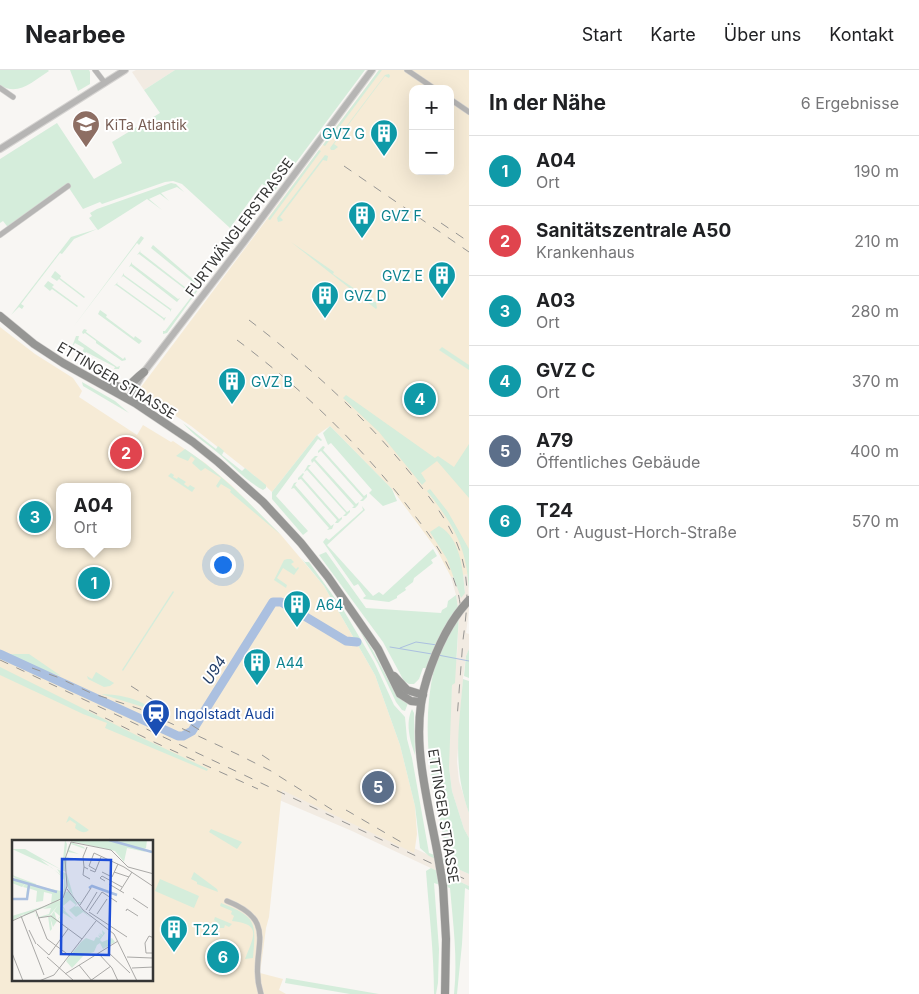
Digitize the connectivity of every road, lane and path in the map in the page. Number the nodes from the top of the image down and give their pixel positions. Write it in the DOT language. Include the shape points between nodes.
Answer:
graph roads {
  1 [pos="95,70"];
  2 [pos="125,70"];
  3 [pos="372,70"];
  4 [pos="407,70"];
  5 [pos="105,83"];
  6 [pos="429,85"];
  7 [pos="0,88"];
  8 [pos="13,97"];
  9 [pos="454,102"];
  10 [pos="469,112"];
  11 [pos="0,149"];
  12 [pos="68,186"];
  13 [pos="0,236"];
  14 [pos="0,316"];
  15 [pos="144,372"];
  16 [pos="88,377"];
  17 [pos="128,398"];
  18 [pos="469,600"];
  19 [pos="422,698"];
  20 [pos="227,901"];
  21 [pos="261,994"];
  22 [pos="445,994"];
  1 -- 5 [label="street"];
  2 -- 5 [label="street"];
  3 -- 15 [label="street, FURTWÄNGLERSTRASSE"];
  4 -- 6 [label="street"];
  5 -- 11 [label="street"];
  7 -- 8 [label="street"];
  9 -- 10 [label="street"];
  12 -- 13 [label="street"];
  14 -- 16 [label="main road, ETTINGER STRASSE" via="34,344"];
  15 -- 16 [label="main road" via="124,388"];
  15 -- 17 [label="street, FURTWÄNGLERSTRASSE"];
  16 -- 17 [label="main road, ETTINGER STRASSE"];
  17 -- 19 [label="main road, ETTINGER STRASSE" via="206,452 273,512 328,577 391,674 407,690"];
  18 -- 19 [label="main road, bridge" via="443,638"];
  19 -- 22 [label="main road, ETTINGER STRASSE, bridge" via="419,730 422,763 443,886"];
  20 -- 21 [label="street" via="247,909 259,927 256,971"];
}
